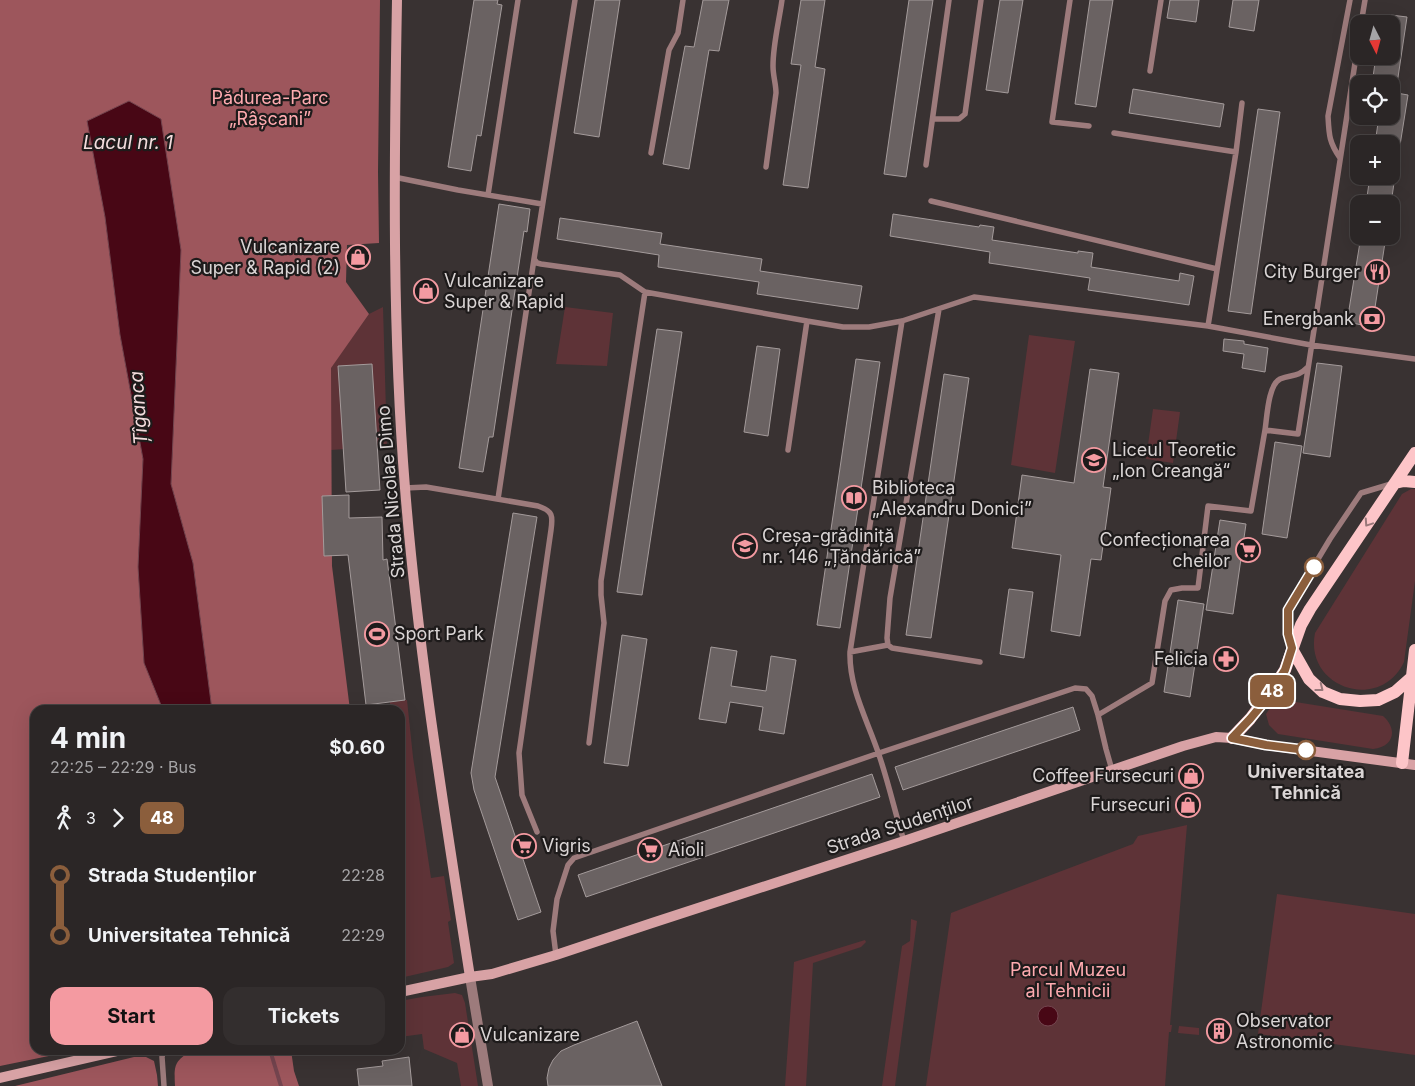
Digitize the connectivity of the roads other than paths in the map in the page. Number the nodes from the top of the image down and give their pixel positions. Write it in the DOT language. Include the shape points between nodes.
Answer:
graph roads {
  1 [pos="397,0"];
  2 [pos="518,0"];
  3 [pos="575,0"];
  4 [pos="683,0"];
  5 [pos="782,0"];
  6 [pos="949,0"];
  7 [pos="981,0"];
  8 [pos="1070,0"];
  9 [pos="1161,0"];
  10 [pos="1350,0"];
  11 [pos="1365,0"];
  12 [pos="1362,15"];
  13 [pos="1355,65"];
  14 [pos="1150,71"];
  15 [pos="1242,103"];
  16 [pos="933,118"];
  17 [pos="1089,126"];
  18 [pos="1114,133"];
  19 [pos="1236,152"];
  20 [pos="651,153"];
  21 [pos="1340,158"];
  22 [pos="926,165"];
  23 [pos="766,167"];
  24 [pos="394,177"];
  25 [pos="488,195"];
  26 [pos="931,202"];
  27 [pos="542,204"];
  28 [pos="534,259"];
  29 [pos="1217,269"];
  30 [pos="645,292"];
  31 [pos="939,308"];
  32 [pos="807,321"];
  33 [pos="902,321"];
  34 [pos="1208,326"];
  35 [pos="1312,345"];
  36 [pos="1415,359"];
  37 [pos="1308,367"];
  38 [pos="1265,430"];
  39 [pos="788,450"];
  40 [pos="1415,453"];
  41 [pos="1415,482"];
  42 [pos="1395,483"];
  43 [pos="405,488"];
  44 [pos="498,499"];
  45 [pos="888,645"];
  46 [pos="1292,648"];
  47 [pos="1415,650"];
  48 [pos="850,652"];
  49 [pos="980,662"];
  50 [pos="1412,676"];
  51 [pos="1098,715"];
  52 [pos="1232,738"];
  53 [pos="589,743"];
  54 [pos="879,753"];
  55 [pos="1402,763"];
  56 [pos="1415,765"];
  57 [pos="1112,770"];
  58 [pos="537,832"];
  59 [pos="904,841"];
  60 [pos="556,955"];
  61 [pos="470,977"];
  62 [pos="405,991"];
  63 [pos="100,1055"];
  64 [pos="163,1055"];
  65 [pos="0,1078"];
  66 [pos="164,1086"];
  67 [pos="488,1086"];
  1 -- 24 [label="main road, Strada Nicolae Dimo"];
  2 -- 25 [label="lane"];
  3 -- 27 [label="lane"];
  4 -- 20 [label="lane" via="678,33 669,50"];
  5 -- 23 [label="lane" via="774,52 776,93"];
  6 -- 16 [label="lane"];
  7 -- 16 [label="lane" via="965,114 959,119"];
  8 -- 17 [label="lane" via="1052,122"];
  9 -- 14 [label="lane"];
  10 -- 21 [label="lane" via="1328,116 1332,146"];
  11 -- 12 [label="lane"];
  13 -- 21 [label="lane"];
  15 -- 19 [label="lane"];
  16 -- 22 [label="lane"];
  18 -- 19 [label="lane"];
  19 -- 29 [label="lane"];
  21 -- 35 [label="lane"];
  24 -- 25 [label="lane"];
  24 -- 43 [label="main road, Strada Nicolae Dimo" via="398,375"];
  25 -- 27 [label="lane"];
  26 -- 29 [label="lane"];
  27 -- 28 [label="lane"];
  28 -- 30 [label="lane" via="541,264 620,275"];
  28 -- 44 [label="lane"];
  29 -- 34 [label="lane"];
  30 -- 32 [label="lane"];
  30 -- 53 [label="lane" via="601,581 604,623"];
  31 -- 33 [label="lane"];
  31 -- 34 [label="lane" via="974,297"];
  31 -- 45 [label="lane" via="890,598"];
  32 -- 33 [label="lane" via="855,328"];
  32 -- 39 [label="lane"];
  33 -- 48 [label="lane"];
  34 -- 35 [label="lane"];
  35 -- 36 [label="lane"];
  35 -- 37 [label="lane"];
  37 -- 38 [label="lane" via="1303,373 1274,384"];
  37 -- 38 [label="lane" via="1298,434"];
  38 -- 51 [label="lane" via="1251,511 1208,506 1198,588 1171,590 1165,601 1152,683"];
  40 -- 42 [label="main road"];
  41 -- 42 [label="main road"];
  42 -- 46 [label="main road, one-way" via="1310,609"];
  42 -- 46 [label="lane" via="1361,493 1330,539 1288,610 1288,634"];
  43 -- 44 [label="lane" via="426,487"];
  43 -- 61 [label="main road, Strada Nicolae Dimo" via="426,684"];
  44 -- 58 [label="lane" via="543,507 551,513 553,520 519,753 522,795"];
  45 -- 48 [label="lane"];
  45 -- 49 [label="lane" via="900,650"];
  46 -- 50 [label="main road, one-way" via="1309,679 1323,692 1340,699 1378,700 1395,692"];
  46 -- 52 [label="main road" via="1285,670 1274,687"];
  47 -- 50 [label="main road"];
  48 -- 54 [label="lane" via="855,690"];
  50 -- 55 [label="main road"];
  51 -- 54 [label="lane" via="1092,696 1086,689 1075,688"];
  51 -- 57 [label="lane"];
  52 -- 55 [label="main road, Strada Studenților"];
  52 -- 57 [label="main road, Strada Studenților" via="1199,741"];
  54 -- 59 [label="lane"];
  54 -- 60 [label="lane" via="574,858 568,865 557,899 553,931"];
  55 -- 56 [label="main road, Strada Studenților"];
  57 -- 59 [label="main road, Strada Studenților"];
  59 -- 60 [label="main road, Strada Studenților"];
  60 -- 61 [label="main road, Strada Studenților" via="492,974"];
  61 -- 62 [label="main road, Strada Studenților"];
  61 -- 67 [label="street"];
  63 -- 65 [label="main road"];
  64 -- 66 [label="lane"];
}
